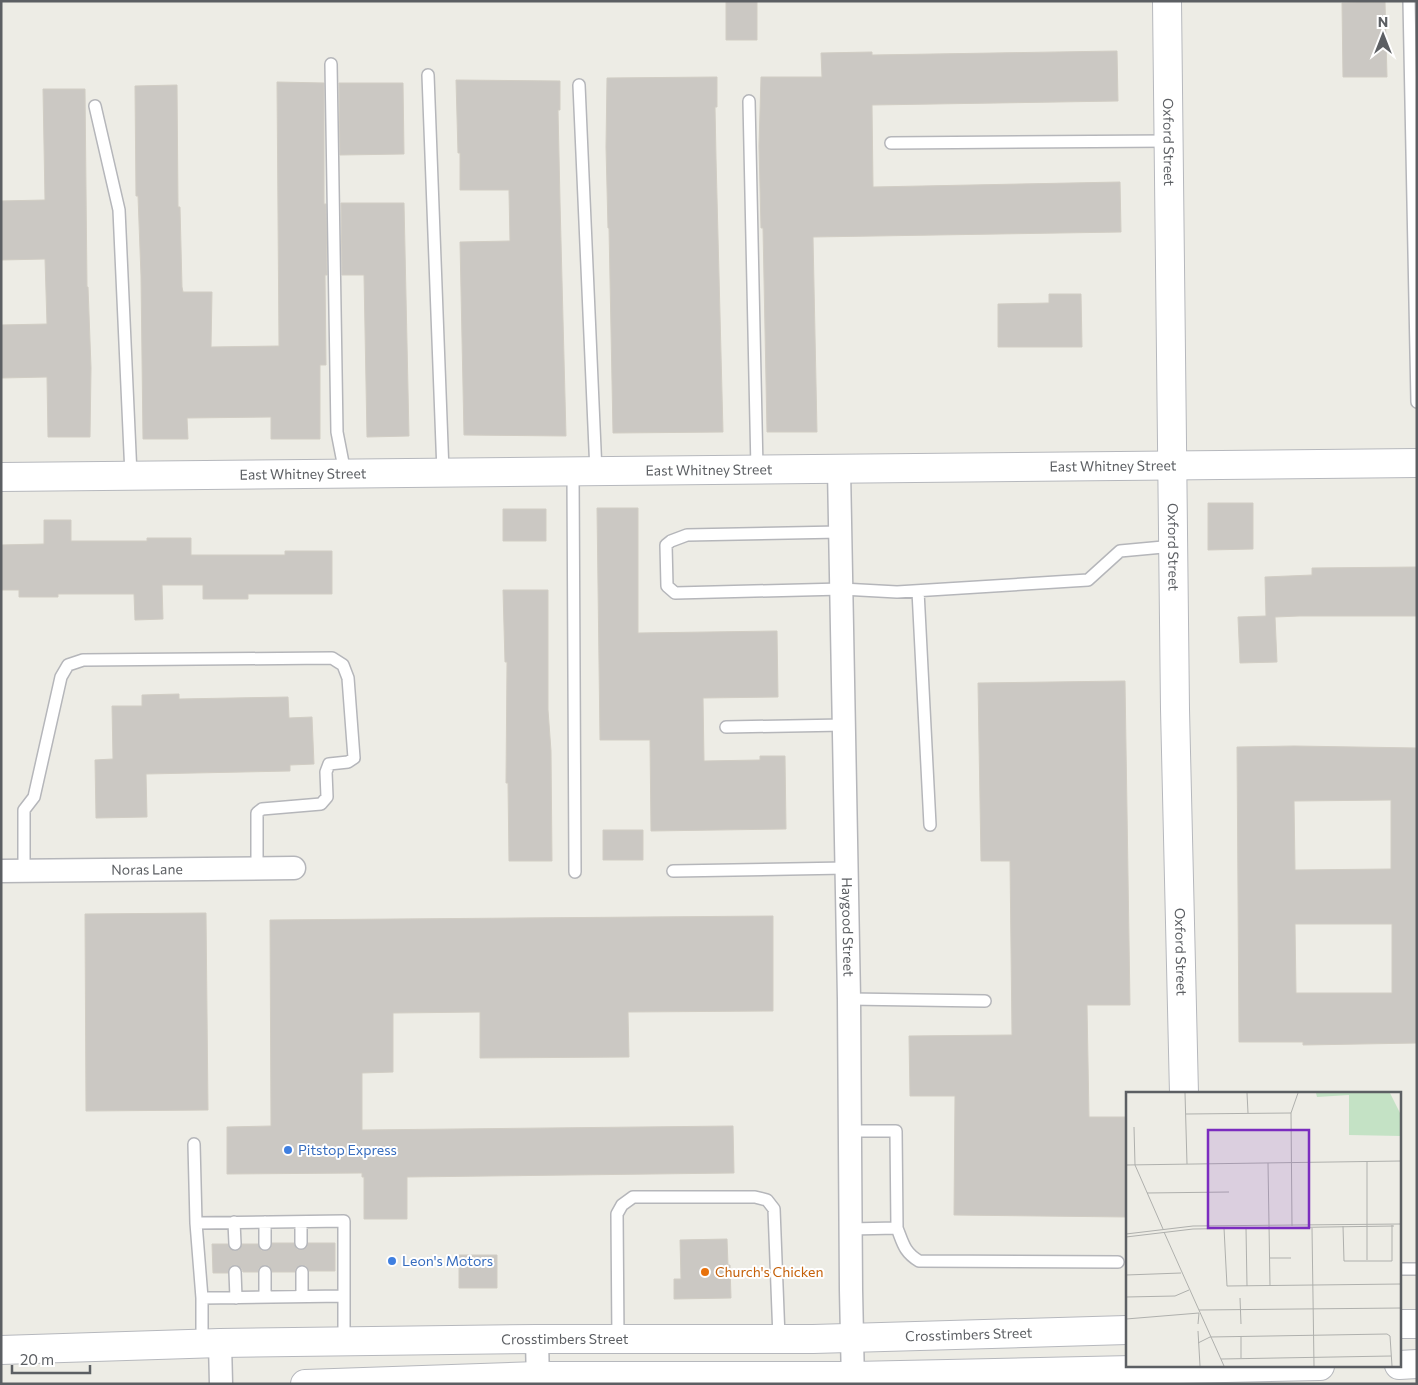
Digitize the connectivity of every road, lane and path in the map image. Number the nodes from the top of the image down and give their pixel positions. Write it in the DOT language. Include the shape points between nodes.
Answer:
graph roads {
  1 [pos="1167,1"];
  2 [pos="1409,1"];
  3 [pos="331,64"];
  4 [pos="428,75"];
  5 [pos="580,85"];
  6 [pos="749,101"];
  7 [pos="95,106"];
  8 [pos="1169,141"];
  9 [pos="892,144"];
  10 [pos="1416,310"];
  11 [pos="1417,402"];
  12 [pos="1417,463"];
  13 [pos="1172,466"];
  14 [pos="757,469"];
  15 [pos="839,469"];
  16 [pos="443,472"];
  17 [pos="584,472"];
  18 [pos="346,473"];
  19 [pos="131,476"];
  20 [pos="1,477"];
  21 [pos="840,532"];
  22 [pos="1174,546"];
  23 [pos="842,589"];
  24 [pos="918,591"];
  25 [pos="844,725"];
  26 [pos="726,727"];
  27 [pos="930,825"];
  28 [pos="257,868"];
  29 [pos="294,868"];
  30 [pos="846,868"];
  31 [pos="1,871"];
  32 [pos="24,871"];
  33 [pos="673,871"];
  34 [pos="575,872"];
  35 [pos="849,999"];
  36 [pos="985,1001"];
  37 [pos="1184,1092"];
  38 [pos="850,1131"];
  39 [pos="194,1144"];
  40 [pos="234,1222"];
  41 [pos="265,1222"];
  42 [pos="301,1222"];
  43 [pos="196,1223"];
  44 [pos="898,1228"];
  45 [pos="850,1229"];
  46 [pos="301,1243"];
  47 [pos="235,1244"];
  48 [pos="265,1244"];
  49 [pos="1118,1262"];
  50 [pos="1400,1269"];
  51 [pos="1417,1269"];
  52 [pos="235,1272"];
  53 [pos="265,1272"];
  54 [pos="302,1272"];
  55 [pos="302,1296"];
  56 [pos="344,1296"];
  57 [pos="265,1297"];
  58 [pos="202,1298"];
  59 [pos="236,1298"];
  60 [pos="1400,1324"];
  61 [pos="1417,1324"];
  62 [pos="1126,1330"];
  63 [pos="779,1338"];
  64 [pos="852,1338"];
  65 [pos="618,1339"];
  66 [pos="537,1340"];
  67 [pos="344,1342"];
  68 [pos="211,1343"];
  69 [pos="1,1350"];
  70 [pos="1417,1364"];
  71 [pos="1400,1365"];
  72 [pos="1186,1368"];
  73 [pos="538,1380"];
  74 [pos="853,1380"];
  75 [pos="221,1384"];
  76 [pos="305,1384"];
  1 -- 8 [label="street, Oxford Street"];
  2 -- 10 [label="lane"];
  3 -- 18 [label="lane" via="337,432"];
  4 -- 16 [label="lane"];
  5 -- 17 [label="lane"];
  6 -- 14 [label="lane"];
  7 -- 19 [label="lane" via="119,210"];
  8 -- 9 [label="lane"];
  8 -- 13 [label="street, Oxford Street"];
  10 -- 11 [label="lane"];
  12 -- 13 [label="street, East Whitney Street"];
  13 -- 15 [label="street, East Whitney Street"];
  13 -- 22 [label="street, Oxford Street"];
  14 -- 15 [label="street, East Whitney Street"];
  14 -- 17 [label="street, East Whitney Street"];
  15 -- 21 [label="street, Haygood Street"];
  16 -- 17 [label="street, East Whitney Street"];
  16 -- 18 [label="street, East Whitney Street"];
  17 -- 34 [label="lane"];
  18 -- 19 [label="street, East Whitney Street"];
  19 -- 20 [label="street, East Whitney Street"];
  21 -- 23 [label="street, Haygood Street"];
  21 -- 23 [label="lane" via="687,535 666,545 667,586 675,593"];
  22 -- 24 [label="lane" via="1120,551 1088,580"];
  22 -- 37 [label="street, Oxford Street"];
  23 -- 24 [label="lane"];
  23 -- 25 [label="street, Haygood Street"];
  24 -- 27 [label="lane"];
  25 -- 26 [label="lane"];
  25 -- 30 [label="street, Haygood Street"];
  28 -- 29 [label="street, Noras Lane"];
  28 -- 32 [label="street, Noras Lane"];
  28 -- 32 [label="lane" via="257,813 262,809 322,804 327,797 326,772 329,764 354,758 348,678 343,665 332,658 83,660 68,665 60,677 34,797 24,810"];
  30 -- 33 [label="lane"];
  30 -- 35 [label="street, Haygood Street"];
  31 -- 32 [label="street, Noras Lane"];
  35 -- 36 [label="lane"];
  35 -- 38 [label="street, Haygood Street"];
  38 -- 44 [label="lane" via="896,1131"];
  38 -- 45 [label="street, Haygood Street"];
  39 -- 43 [label="lane"];
  40 -- 41 [label="lane"];
  40 -- 43 [label="lane"];
  40 -- 47 [label="lane"];
  41 -- 42 [label="lane"];
  41 -- 48 [label="lane"];
  42 -- 46 [label="lane"];
  42 -- 56 [label="lane" via="344,1221"];
  43 -- 58 [label="lane"];
  44 -- 45 [label="lane"];
  44 -- 49 [label="lane" via="909,1255 919,1261"];
  45 -- 64 [label="street, Haygood Street"];
  50 -- 51 [label="lane"];
  52 -- 59 [label="lane"];
  53 -- 57 [label="lane"];
  54 -- 55 [label="lane"];
  55 -- 56 [label="lane"];
  55 -- 57 [label="lane"];
  56 -- 67 [label="lane"];
  57 -- 59 [label="lane"];
  58 -- 59 [label="lane"];
  58 -- 68 [label="lane"];
  60 -- 61 [label="street"];
  62 -- 64 [label="street, Crosstimbers Street"];
  63 -- 64 [label="street, Crosstimbers Street"];
  63 -- 65 [label="street, Crosstimbers Street"];
  63 -- 65 [label="lane" via="774,1209 767,1200 755,1197 633,1197 622,1205 617,1214"];
  64 -- 74 [label="street, Haygood Street"];
  65 -- 66 [label="street, Crosstimbers Street"];
  66 -- 67 [label="street, Crosstimbers Street"];
  66 -- 73 [label="street"];
  67 -- 68 [label="street, Crosstimbers Street"];
  68 -- 69 [label="street, Crosstimbers Street"];
  68 -- 75 [label="street"];
  70 -- 71 [label="street"];
  72 -- 74 [label="street"];
  73 -- 74 [label="street"];
  73 -- 76 [label="street"];
}
